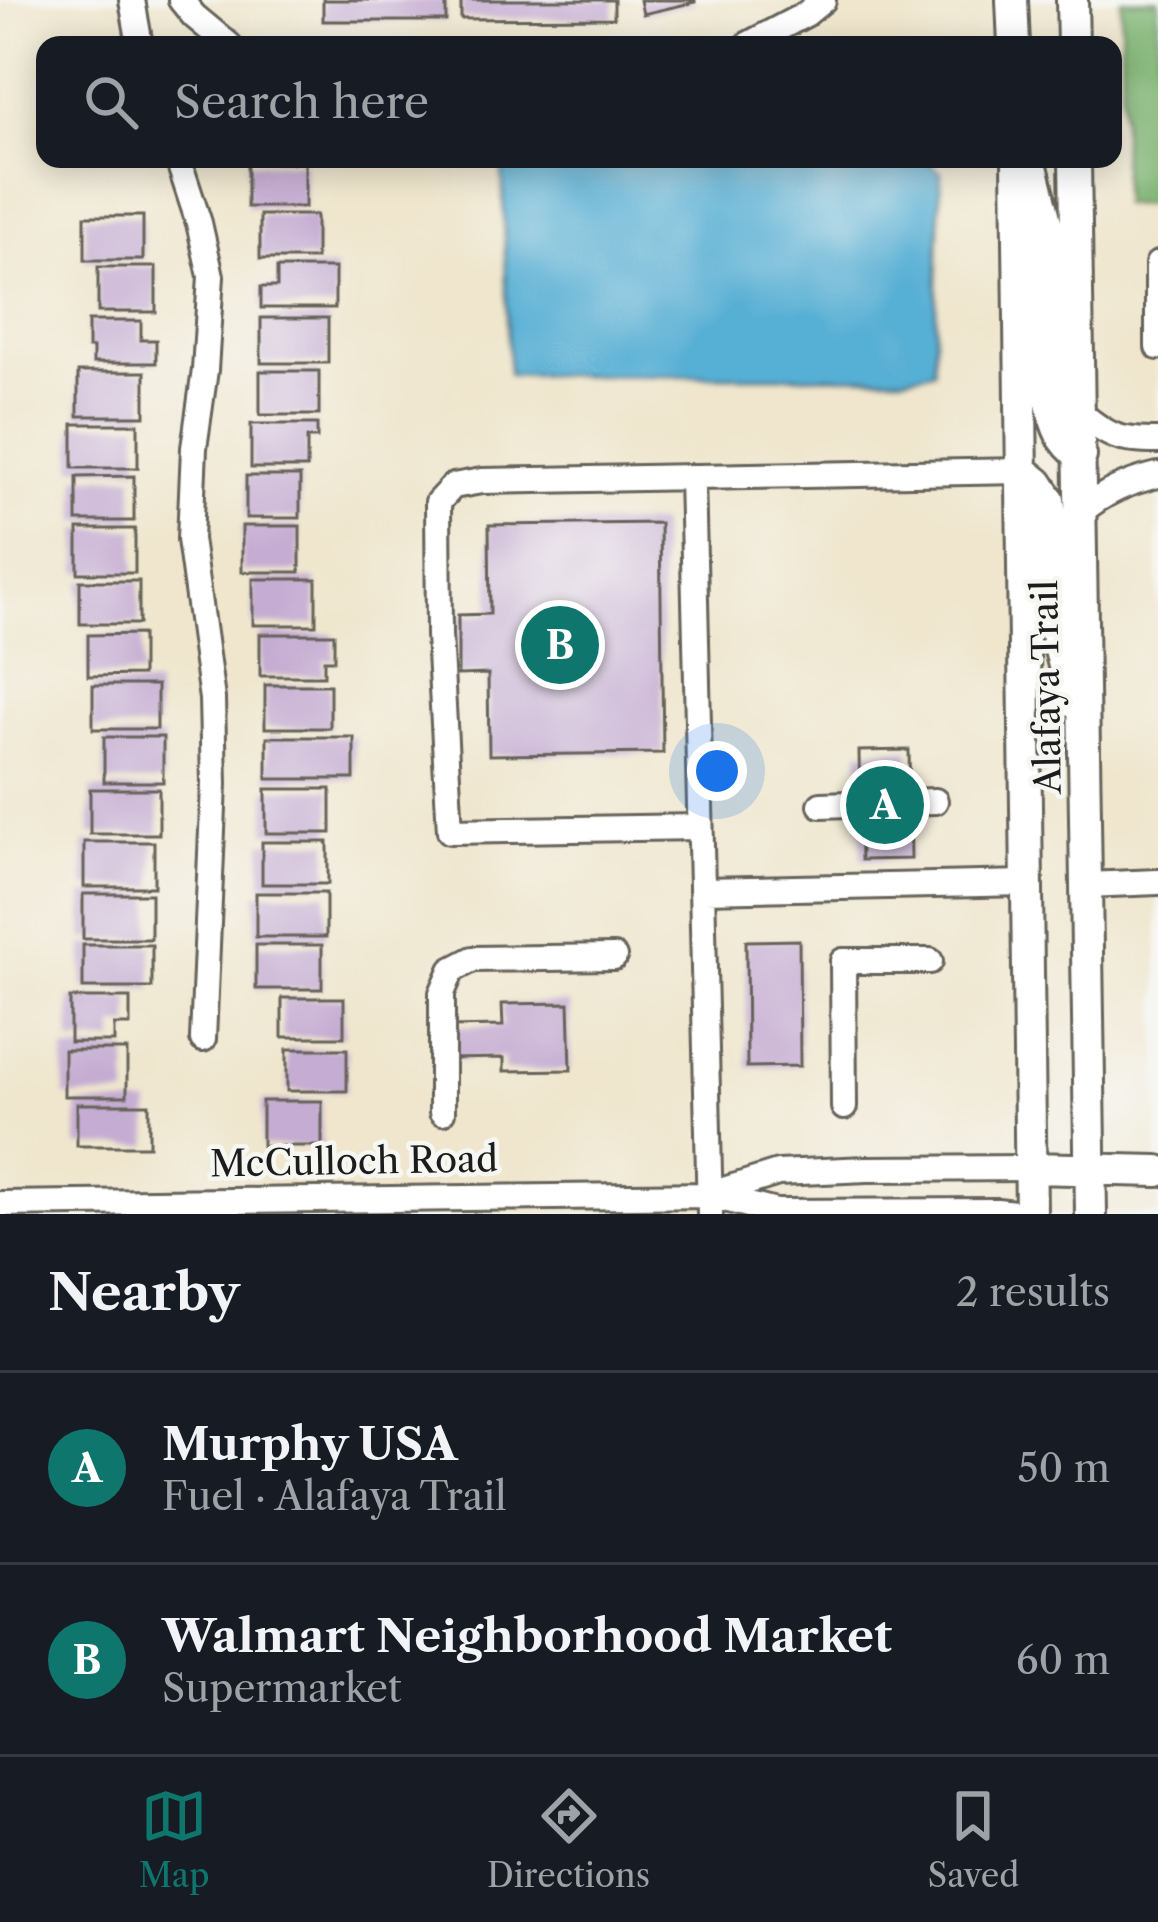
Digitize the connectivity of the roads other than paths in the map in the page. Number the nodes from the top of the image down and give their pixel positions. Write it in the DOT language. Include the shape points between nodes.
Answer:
graph roads {
  1 [pos="132,0"];
  2 [pos="181,0"];
  3 [pos="823,0"];
  4 [pos="1012,0"];
  5 [pos="1072,0"];
  6 [pos="138,36"];
  7 [pos="218,36"];
  8 [pos="764,36"];
  9 [pos="1014,36"];
  10 [pos="1073,36"];
  11 [pos="181,168"];
  12 [pos="1018,168"];
  13 [pos="1032,168"];
  14 [pos="1076,168"];
  15 [pos="1158,264"];
  16 [pos="1158,346"];
  17 [pos="1080,413"];
  18 [pos="1158,441"];
  19 [pos="1081,456"];
  20 [pos="1023,471"];
  21 [pos="1158,475"];
  22 [pos="692,477"];
  23 [pos="1082,511"];
  24 [pos="1085,754"];
  25 [pos="935,801"];
  26 [pos="820,805"];
  27 [pos="700,827"];
  28 [pos="1027,883"];
  29 [pos="1158,883"];
  30 [pos="1087,885"];
  31 [pos="702,890"];
  32 [pos="614,957"];
  33 [pos="930,961"];
  34 [pos="203,1040"];
  35 [pos="844,1107"];
  36 [pos="442,1112"];
  37 [pos="1031,1168"];
  38 [pos="1091,1170"];
  39 [pos="1158,1171"];
  40 [pos="0,1204"];
  41 [pos="710,1204"];
  42 [pos="1027,1214"];
  43 [pos="1090,1214"];
  1 -- 6 [label="street"];
  2 -- 7 [label="street"];
  3 -- 8 [label="street"];
  4 -- 9 [label="main road"];
  5 -- 10 [label="main road"];
  11 -- 34 [label="street" via="211,276 190,538 212,699"];
  12 -- 20 [label="main road, Alafaya Trail"];
  13 -- 19 [label="main road" via="1048,230 1051,403 1057,431"];
  14 -- 17 [label="main road, Alafaya Trail"];
  15 -- 16 [label="street"];
  17 -- 18 [label="street" via="1125,441"];
  17 -- 19 [label="main road, Alafaya Trail"];
  19 -- 23 [label="main road, Alafaya Trail"];
  20 -- 22 [label="street"];
  20 -- 24 [label="main road" via="1049,500 1054,626"];
  20 -- 28 [label="main road, Alafaya Trail"];
  21 -- 23 [label="street" via="1104,493"];
  22 -- 27 [label="street"];
  22 -- 27 [label="street" via="453,486 438,502 439,634 450,831"];
  23 -- 24 [label="main road, Alafaya Trail"];
  24 -- 30 [label="main road, Alafaya Trail"];
  25 -- 26 [label="street"];
  27 -- 31 [label="street"];
  28 -- 31 [label="street"];
  28 -- 37 [label="main road, Alafaya Trail"];
  29 -- 30 [label="street"];
  30 -- 38 [label="main road, Alafaya Trail"];
  31 -- 41 [label="street"];
  32 -- 36 [label="street" via="473,959 452,970 442,993"];
  33 -- 35 [label="street" via="843,961"];
  37 -- 38 [label="main road, McCulloch Road"];
  37 -- 41 [label="street, McCulloch Road" via="778,1173"];
  37 -- 42 [label="main road, Alafaya Trail"];
  38 -- 39 [label="main road, McCulloch Road"];
  38 -- 43 [label="main road, Alafaya Trail"];
  40 -- 41 [label="street, McCulloch Road"];
  41 -- 42 [label="street, McCulloch Road"];
}
